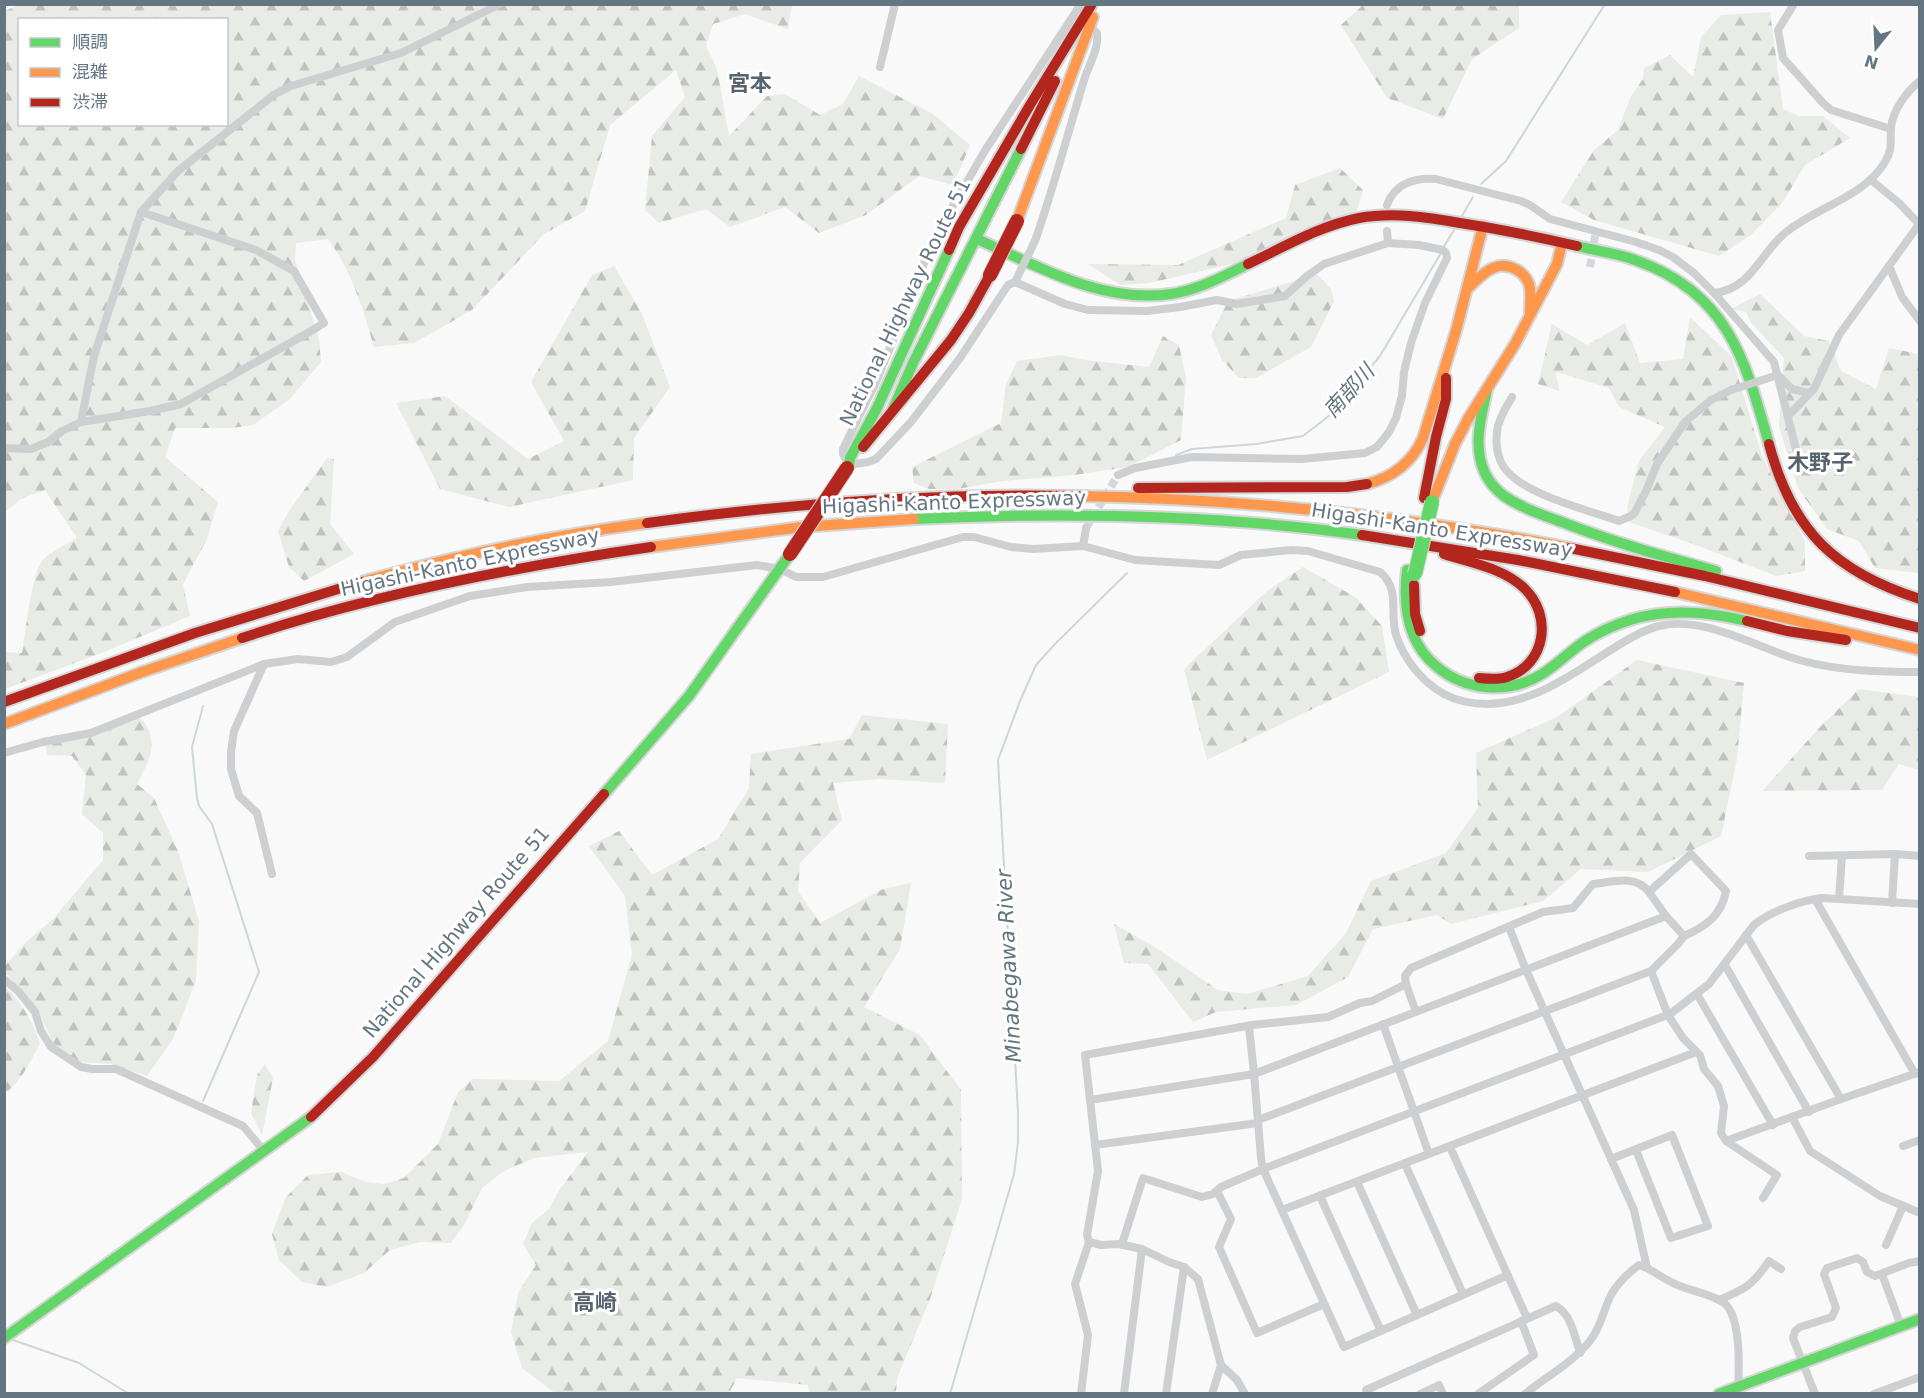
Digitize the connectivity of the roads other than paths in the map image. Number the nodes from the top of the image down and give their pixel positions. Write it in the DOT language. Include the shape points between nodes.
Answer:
graph roads {
  1 [pos="500,4"];
  2 [pos="895,4"];
  3 [pos="1081,4"];
  4 [pos="1092,4"];
  5 [pos="1099,4"];
  6 [pos="1794,4"];
  7 [pos="1087,32"];
  8 [pos="1056,65"];
  9 [pos="880,67"];
  10 [pos="1920,81"];
  11 [pos="1040,115"];
  12 [pos="1891,129"];
  13 [pos="1871,180"];
  14 [pos="1387,205"];
  15 [pos="141,212"];
  16 [pos="1919,224"];
  17 [pos="1483,226"];
  18 [pos="1388,231"];
  19 [pos="977,239"];
  20 [pos="1388,243"];
  21 [pos="1562,243"];
  22 [pos="1888,267"];
  23 [pos="1015,282"];
  24 [pos="1467,289"];
  25 [pos="1714,293"];
  26 [pos="1530,316"];
  27 [pos="1920,321"];
  28 [pos="913,363"];
  29 [pos="1446,370"];
  30 [pos="1778,375"];
  31 [pos="1487,390"];
  32 [pos="1809,393"];
  33 [pos="1512,397"];
  34 [pos="893,409"];
  35 [pos="1788,416"];
  36 [pos="81,422"];
  37 [pos="863,434"];
  38 [pos="4,448"];
  39 [pos="1796,449"];
  40 [pos="848,466"];
  41 [pos="1118,475"];
  42 [pos="1079,495"];
  43 [pos="1428,500"];
  44 [pos="1086,528"];
  45 [pos="1343,533"];
  46 [pos="1083,546"];
  47 [pos="780,569"];
  48 [pos="1411,572"];
  49 [pos="1920,598"];
  50 [pos="1902,624"];
  51 [pos="1920,628"];
  52 [pos="1917,649"];
  53 [pos="264,664"];
  54 [pos="1920,672"];
  55 [pos="4,702"];
  56 [pos="4,724"];
  57 [pos="4,753"];
  58 [pos="1895,854"];
  59 [pos="1809,856"];
  60 [pos="1842,856"];
  61 [pos="1920,856"];
  62 [pos="272,874"];
  63 [pos="1649,892"];
  64 [pos="1815,899"];
  65 [pos="1839,899"];
  66 [pos="1892,903"];
  67 [pos="1920,904"];
  68 [pos="1666,916"];
  69 [pos="1509,927"];
  70 [pos="1746,935"];
  71 [pos="1684,936"];
  72 [pos="1725,965"];
  73 [pos="1526,970"];
  74 [pos="1651,972"];
  75 [pos="4,979"];
  76 [pos="1406,984"];
  77 [pos="1697,994"];
  78 [pos="1545,1011"];
  79 [pos="1416,1012"];
  80 [pos="1668,1015"];
  81 [pos="1383,1024"];
  82 [pos="1249,1026"];
  83 [pos="1696,1052"];
  84 [pos="1564,1054"];
  85 [pos="1398,1067"];
  86 [pos="1917,1073"];
  87 [pos="1254,1074"];
  88 [pos="1582,1096"];
  89 [pos="1841,1099"];
  90 [pos="1090,1100"];
  91 [pos="1414,1112"];
  92 [pos="1809,1112"];
  93 [pos="1791,1118"];
  94 [pos="1258,1121"];
  95 [pos="1773,1125"];
  96 [pos="1920,1140"];
  97 [pos="1726,1141"];
  98 [pos="1095,1145"];
  99 [pos="1903,1146"];
  100 [pos="1450,1147"];
  101 [pos="1636,1150"];
  102 [pos="265,1152"];
  103 [pos="1429,1154"];
  104 [pos="1611,1160"];
  105 [pos="1404,1164"];
  106 [pos="1263,1169"];
  107 [pos="1357,1182"];
  108 [pos="1217,1191"];
  109 [pos="1320,1196"];
  110 [pos="1763,1198"];
  111 [pos="1903,1206"];
  112 [pos="1282,1210"];
  113 [pos="1920,1213"];
  114 [pos="1089,1242"];
  115 [pos="1122,1244"];
  116 [pos="1886,1245"];
  117 [pos="1142,1249"];
  118 [pos="1920,1261"];
  119 [pos="1184,1267"];
  120 [pos="1647,1268"];
  121 [pos="1781,1269"];
  122 [pos="1882,1274"];
  123 [pos="1508,1275"];
  124 [pos="1463,1294"];
  125 [pos="1719,1300"];
  126 [pos="1324,1304"];
  127 [pos="1417,1315"];
  128 [pos="1920,1318"];
  129 [pos="1524,1320"];
  130 [pos="1901,1326"];
  131 [pos="1381,1331"];
  132 [pos="4,1338"];
  133 [pos="1580,1353"];
  134 [pos="1803,1362"];
  135 [pos="1221,1365"];
  136 [pos="1919,1379"];
  137 [pos="1738,1389"];
  138 [pos="1081,1394"];
  139 [pos="1124,1394"];
  140 [pos="1166,1394"];
  141 [pos="1212,1394"];
  142 [pos="1245,1394"];
  143 [pos="1367,1394"];
  144 [pos="1420,1394"];
  145 [pos="1443,1394"];
  146 [pos="1478,1394"];
  147 [pos="1525,1394"];
  148 [pos="1719,1394"];
  149 [pos="1815,1394"];
  150 [pos="1874,1394"];
  1 -- 15 [label="street" via="401,53 275,94 178,171"];
  2 -- 9 [label="street"];
  3 -- 40 [label="street" via="986,149 928,251 877,380 843,449"];
  4 -- 8 [label="main road, National Highway Route 51"];
  5 -- 7 [label="main road, National Highway Route 51"];
  6 -- 12 [label="street" via="1778,30 1783,58 1831,110"];
  7 -- 11 [label="main road"];
  7 -- 23 [label="street, bridge" via="1097,33 1098,40 1054,187"];
  7 -- 34 [label="main road, National Highway Route 51, bridge" via="1017,221 990,275 951,340"];
  8 -- 11 [label="main road" via="1056,78"];
  8 -- 37 [label="main road, National Highway Route 51" via="959,228"];
  10 -- 12 [label="street" via="1901,103"];
  11 -- 19 [label="main road"];
  12 -- 13 [label="street" via="1890,153"];
  13 -- 16 [label="street"];
  13 -- 25 [label="street" via="1784,234 1741,284"];
  14 -- 25 [label="street" via="1399,188 1425,178 1521,201 1551,219 1666,254"];
  15 -- 36 [label="street" via="94,357"];
  15 -- 36 [label="street" via="256,250 294,271 324,322 181,404"];
  16 -- 22 [label="street"];
  17 -- 19 [label="main road" via="1397,216 1350,221 1321,229 1206,284 1153,296 1095,288"];
  17 -- 21 [label="main road"];
  17 -- 24 [label="main road"];
  18 -- 20 [label="street"];
  19 -- 28 [label="main road"];
  20 -- 23 [label="street" via="1324,264 1285,296 1237,304 1217,300 1147,310 1088,310"];
  20 -- 41 [label="street" via="1443,250 1447,258 1411,342 1396,418 1377,447 1365,453 1302,459 1192,457"];
  21 -- 26 [label="main road" via="1557,264"];
  21 -- 49 [label="main road" via="1656,268 1674,277 1707,306 1740,351 1776,468 1797,516 1814,539 1842,564 1886,588"];
  22 -- 27 [label="street" via="1902,297"];
  22 -- 32 [label="street" via="1839,335"];
  23 -- 40 [label="street" via="1008,285 960,358 911,422 876,459"];
  24 -- 26 [label="main road" via="1496,267 1512,267 1528,282"];
  24 -- 29 [label="main road"];
  25 -- 30 [label="street" via="1774,362"];
  26 -- 31 [label="main road"];
  28 -- 34 [label="main road"];
  28 -- 37 [label="main road"];
  29 -- 42 [label="main road" via="1417,450 1403,467 1379,482 1347,487 1131,488"];
  29 -- 43 [label="main road" via="1446,399 1436,437"];
  30 -- 32 [label="street" via="1792,389"];
  30 -- 33 [label="street, bridge" via="1711,400 1685,422 1657,464 1635,512 1619,520 1525,486 1505,470 1497,451 1497,436"];
  30 -- 35 [label="street"];
  31 -- 43 [label="main road"];
  31 -- 50 [label="main road" via="1478,437 1479,455 1489,480 1507,498 1541,515 1626,546"];
  32 -- 35 [label="street"];
  34 -- 40 [label="main road, National Highway Route 51"];
  35 -- 39 [label="street"];
  36 -- 38 [label="street" via="31,449"];
  37 -- 40 [label="main road, National Highway Route 51"];
  40 -- 47 [label="main road, National Highway Route 51, bridge"];
  42 -- 50 [label="main road, Higashi-Kanto Expressway" via="1273,506 1431,525 1625,560"];
  42 -- 55 [label="main road, Higashi-Kanto Expressway" via="886,498 725,512 521,544 278,606"];
  43 -- 48 [label="main road, bridge"];
  44 -- 46 [label="street"];
  45 -- 48 [label="main road" via="1440,552 1516,581 1541,611 1543,634 1537,652 1520,670 1500,678 1480,678 1451,668 1420,631"];
  45 -- 52 [label="main road, Higashi-Kanto Expressway" via="1622,579"];
  45 -- 56 [label="main road, Higashi-Kanto Expressway" via="1192,519 1092,515 963,517 737,534 610,551 404,593 283,625 133,675"];
  46 -- 47 [label="street" via="1034,549 963,537 823,577 796,577"];
  46 -- 54 [label="street" via="1135,560 1219,565 1241,555 1308,551 1380,572 1389,580 1396,635 1413,667 1444,694 1461,701 1497,704 1530,697 1627,640 1660,626 1714,629 1780,655 1814,663 1863,671"];
  47 -- 53 [label="street" via="757,565 470,596 395,622 348,657 331,662 298,659"];
  47 -- 102 [label="main road, National Highway Route 51" via="689,696 373,1057 317,1113"];
  48 -- 52 [label="main road" via="1404,606 1417,645 1445,674 1472,686 1501,688 1521,684 1599,633 1639,617 1664,613 1712,615 1789,631"];
  50 -- 51 [label="main road, Higashi-Kanto Expressway"];
  53 -- 57 [label="street" via="92,733"];
  53 -- 62 [label="street" via="234,730 231,769 239,796 257,813"];
  58 -- 60 [label="street"];
  58 -- 61 [label="street"];
  58 -- 66 [label="street"];
  59 -- 60 [label="street"];
  60 -- 65 [label="street"];
  63 -- 68 [label="street"];
  63 -- 69 [label="street" via="1632,879 1593,884 1573,908 1543,912"];
  63 -- 71 [label="street" via="1691,854 1726,891 1716,915"];
  64 -- 65 [label="street"];
  64 -- 70 [label="street" via="1761,919"];
  64 -- 86 [label="street"];
  65 -- 66 [label="street"];
  66 -- 67 [label="street"];
  68 -- 71 [label="street"];
  68 -- 73 [label="street"];
  69 -- 73 [label="street"];
  69 -- 76 [label="street" via="1411,968 1405,976"];
  70 -- 72 [label="street"];
  70 -- 89 [label="street"];
  71 -- 74 [label="street"];
  72 -- 77 [label="street"];
  72 -- 92 [label="street"];
  73 -- 78 [label="street"];
  73 -- 79 [label="street"];
  74 -- 78 [label="street"];
  74 -- 80 [label="street"];
  75 -- 102 [label="street" via="35,1012 51,1047 81,1067 116,1069 243,1126"];
  76 -- 79 [label="street"];
  76 -- 82 [label="street" via="1328,1017"];
  77 -- 80 [label="street"];
  77 -- 95 [label="street"];
  78 -- 84 [label="street"];
  78 -- 85 [label="street"];
  79 -- 81 [label="street"];
  80 -- 83 [label="street"];
  80 -- 84 [label="street"];
  81 -- 85 [label="street"];
  81 -- 87 [label="street"];
  82 -- 87 [label="street"];
  82 -- 90 [label="street" via="1085,1055"];
  83 -- 88 [label="street"];
  83 -- 97 [label="street" via="1723,1099 1721,1133"];
  84 -- 88 [label="street"];
  84 -- 91 [label="street"];
  85 -- 91 [label="street"];
  85 -- 94 [label="street"];
  86 -- 89 [label="street"];
  87 -- 90 [label="street"];
  87 -- 94 [label="street"];
  88 -- 100 [label="street"];
  88 -- 104 [label="street"];
  89 -- 92 [label="street"];
  90 -- 98 [label="street"];
  91 -- 103 [label="street"];
  91 -- 106 [label="street"];
  92 -- 93 [label="street"];
  93 -- 95 [label="street"];
  93 -- 111 [label="street" via="1810,1151 1880,1196"];
  94 -- 98 [label="street"];
  94 -- 106 [label="street"];
  95 -- 97 [label="street"];
  96 -- 99 [label="street"];
  97 -- 110 [label="street" via="1777,1175"];
  98 -- 114 [label="street" via="1098,1171"];
  100 -- 103 [label="street"];
  100 -- 123 [label="street"];
  101 -- 101 [label="street" via="1672,1135 1708,1226 1671,1238"];
  101 -- 104 [label="street"];
  102 -- 132 [label="main road, National Highway Route 51"];
  103 -- 105 [label="street"];
  104 -- 120 [label="street" via="1634,1210"];
  105 -- 107 [label="street"];
  105 -- 124 [label="street"];
  106 -- 108 [label="street"];
  106 -- 112 [label="street"];
  107 -- 109 [label="street"];
  107 -- 127 [label="street"];
  108 -- 115 [label="street" via="1202,1197 1143,1178"];
  108 -- 126 [label="street" via="1230,1219 1219,1247 1257,1333"];
  109 -- 112 [label="street"];
  109 -- 131 [label="street"];
  111 -- 113 [label="street"];
  111 -- 116 [label="street"];
  112 -- 126 [label="street"];
  114 -- 115 [label="street"];
  114 -- 138 [label="street" via="1075,1284 1088,1335"];
  115 -- 117 [label="street"];
  117 -- 119 [label="street"];
  117 -- 139 [label="street"];
  118 -- 122 [label="street"];
  119 -- 135 [label="street" via="1198,1279"];
  119 -- 140 [label="street"];
  120 -- 125 [label="street" via="1678,1286"];
  120 -- 133 [label="street" via="1640,1265 1632,1270 1612,1293 1592,1340"];
  121 -- 125 [label="street" via="1769,1261 1747,1288"];
  122 -- 130 [label="street"];
  122 -- 134 [label="street" via="1867,1272 1857,1258 1827,1268 1824,1274 1836,1308 1832,1317 1795,1331 1793,1338"];
  123 -- 124 [label="street"];
  123 -- 129 [label="street"];
  124 -- 127 [label="street"];
  125 -- 137 [label="street" via="1726,1304 1737,1335"];
  126 -- 131 [label="street" via="1344,1347"];
  127 -- 131 [label="street"];
  128 -- 130 [label="main road"];
  129 -- 133 [label="street" via="1556,1306 1563,1309"];
  129 -- 143 [label="street" via="1366,1390"];
  129 -- 146 [label="street" via="1534,1355"];
  130 -- 134 [label="main road"];
  133 -- 147 [label="street"];
  134 -- 137 [label="main road"];
  134 -- 149 [label="street"];
  135 -- 141 [label="street"];
  135 -- 142 [label="street" via="1238,1380"];
  136 -- 150 [label="street"];
  137 -- 148 [label="main road"];
  144 -- 145 [label="street" via="1439,1385"];
}
